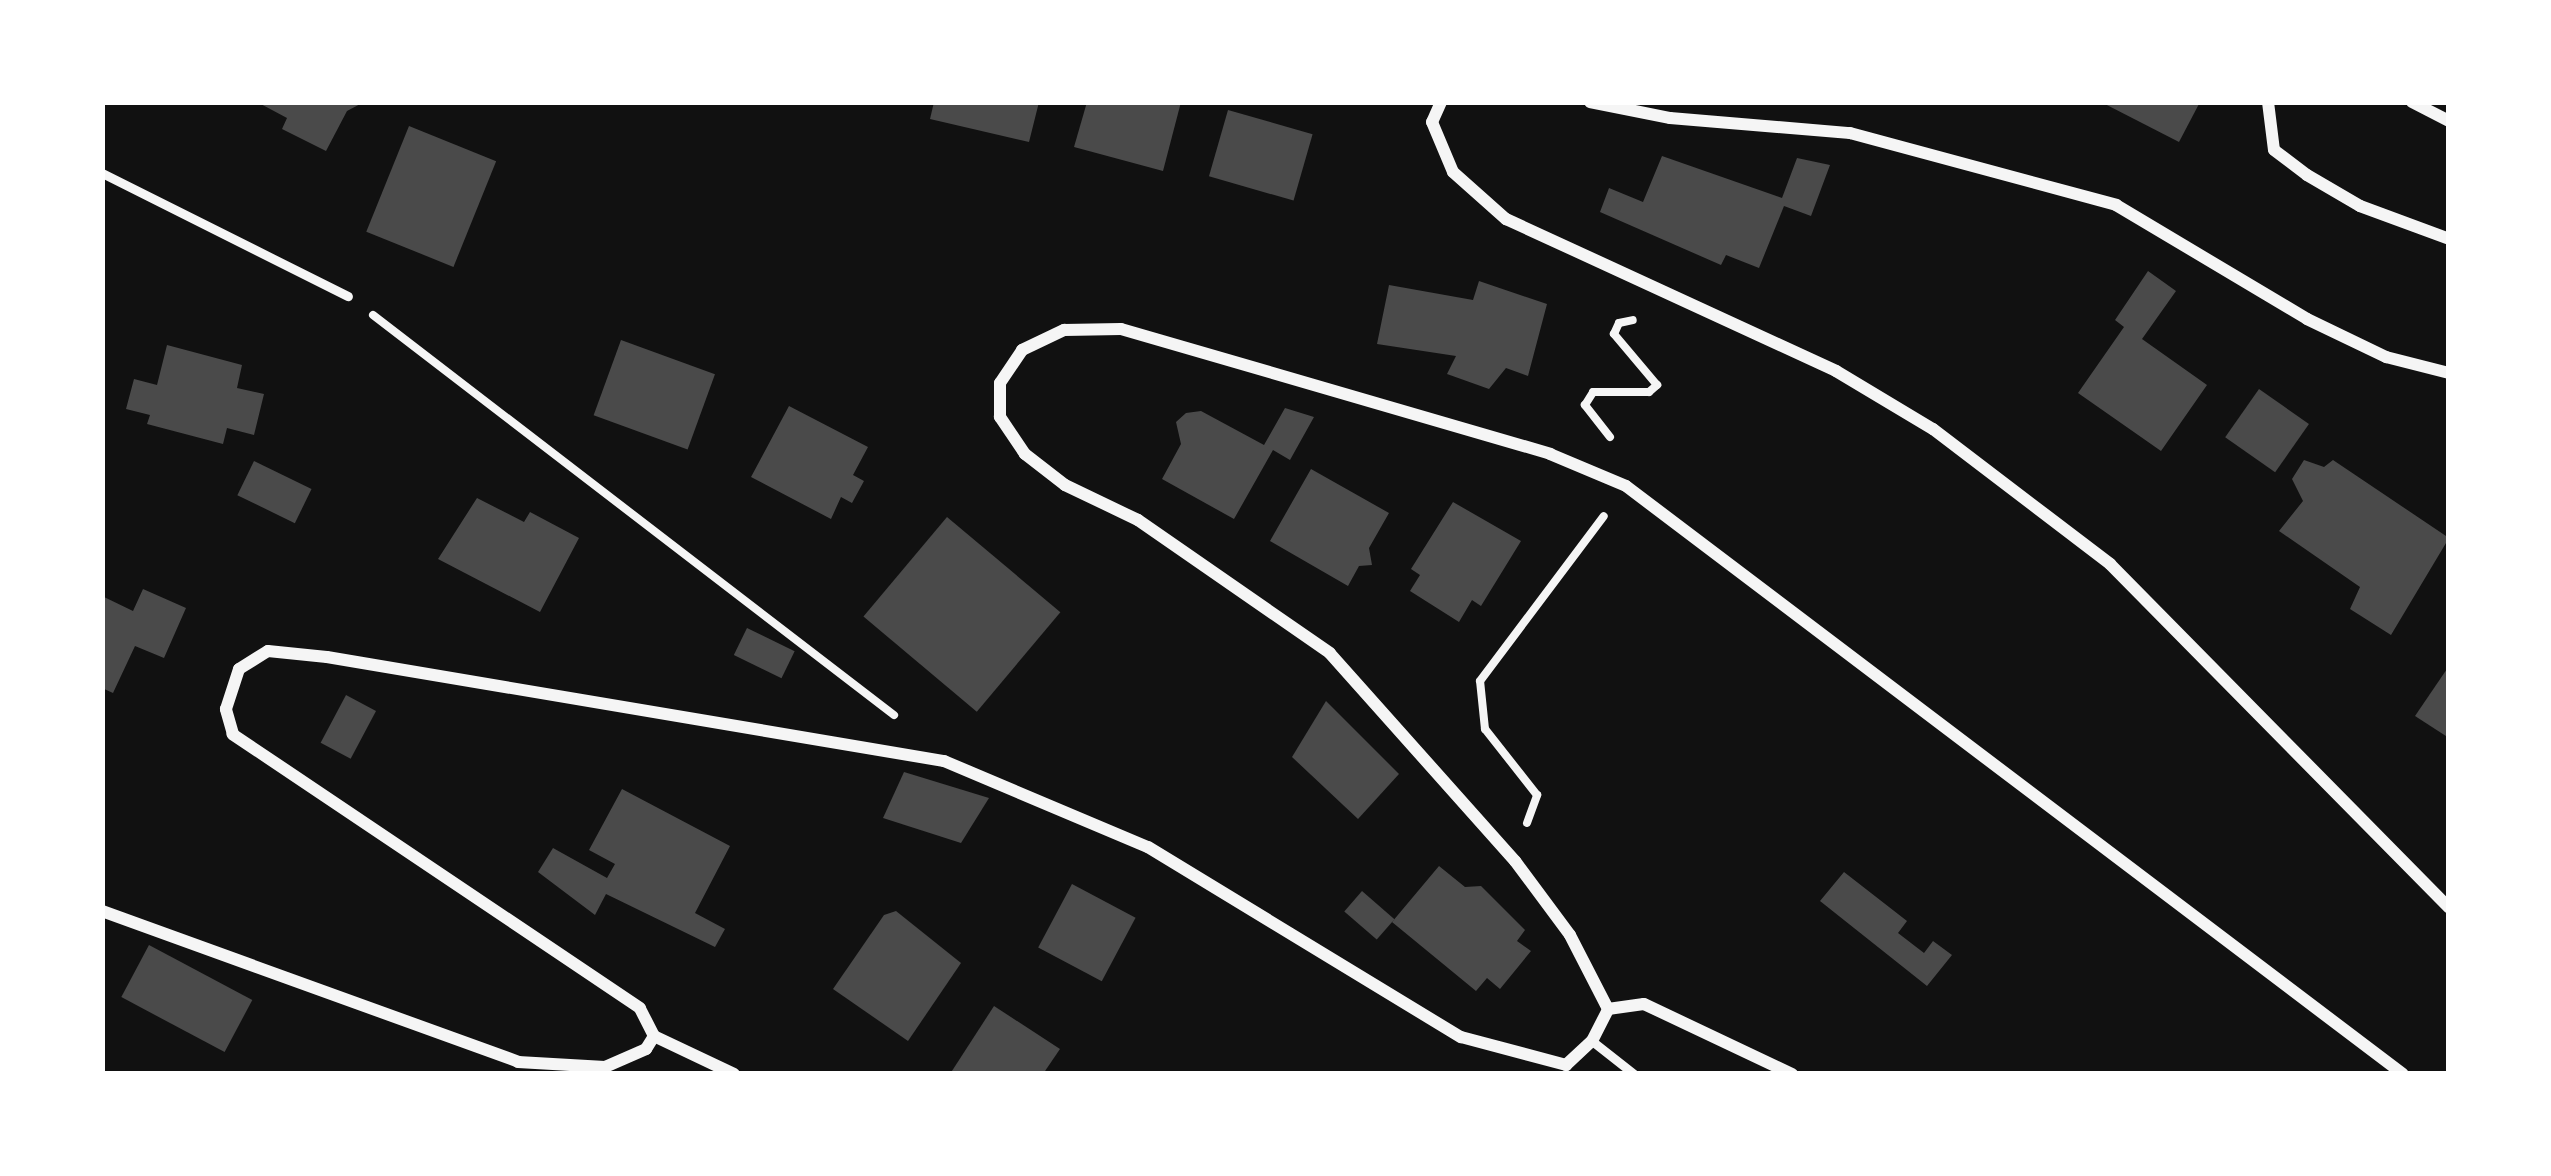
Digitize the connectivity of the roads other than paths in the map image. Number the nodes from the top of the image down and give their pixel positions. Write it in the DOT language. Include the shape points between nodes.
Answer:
graph roads {
  1 [pos="1441,102"];
  2 [pos="1590,102"];
  3 [pos="2268,102"];
  4 [pos="2412,102"];
  5 [pos="2449,121"];
  6 [pos="102,172"];
  7 [pos="2449,239"];
  8 [pos="348,296"];
  9 [pos="2449,374"];
  10 [pos="2449,908"];
  11 [pos="102,911"];
  12 [pos="1607,1009"];
  13 [pos="654,1036"];
  14 [pos="1592,1041"];
  15 [pos="1570,1070"];
  16 [pos="734,1074"];
  17 [pos="1634,1074"];
  18 [pos="1792,1074"];
  19 [pos="2403,1074"];
  1 -- 10 [label="street" via="1432,122 1453,172 1506,219 1836,371 1933,429 2110,564"];
  2 -- 9 [label="street" via="1670,118 1850,133 2096,198 2307,319"];
  3 -- 7 [label="street" via="2274,150 2307,175 2360,206"];
  4 -- 5 [label="street"];
  6 -- 8 [label="lane"];
  11 -- 13 [label="street" via="518,1062 605,1067 646,1049"];
  12 -- 14 [label="street"];
  12 -- 18 [label="street" via="1644,1004"];
  12 -- 19 [label="street" via="1570,935 1515,861 1330,653 1138,520 1065,485 1025,454 1000,417 1000,383 1022,350 1064,330 1121,329 1550,454 1626,486"];
  13 -- 15 [label="street" via="640,1008 232,734 226,709 238,669 268,651 327,657 944,761 1148,847 1462,1037"];
  13 -- 16 [label="street"];
  14 -- 15 [label="street"];
  14 -- 17 [label="lane"];
}
